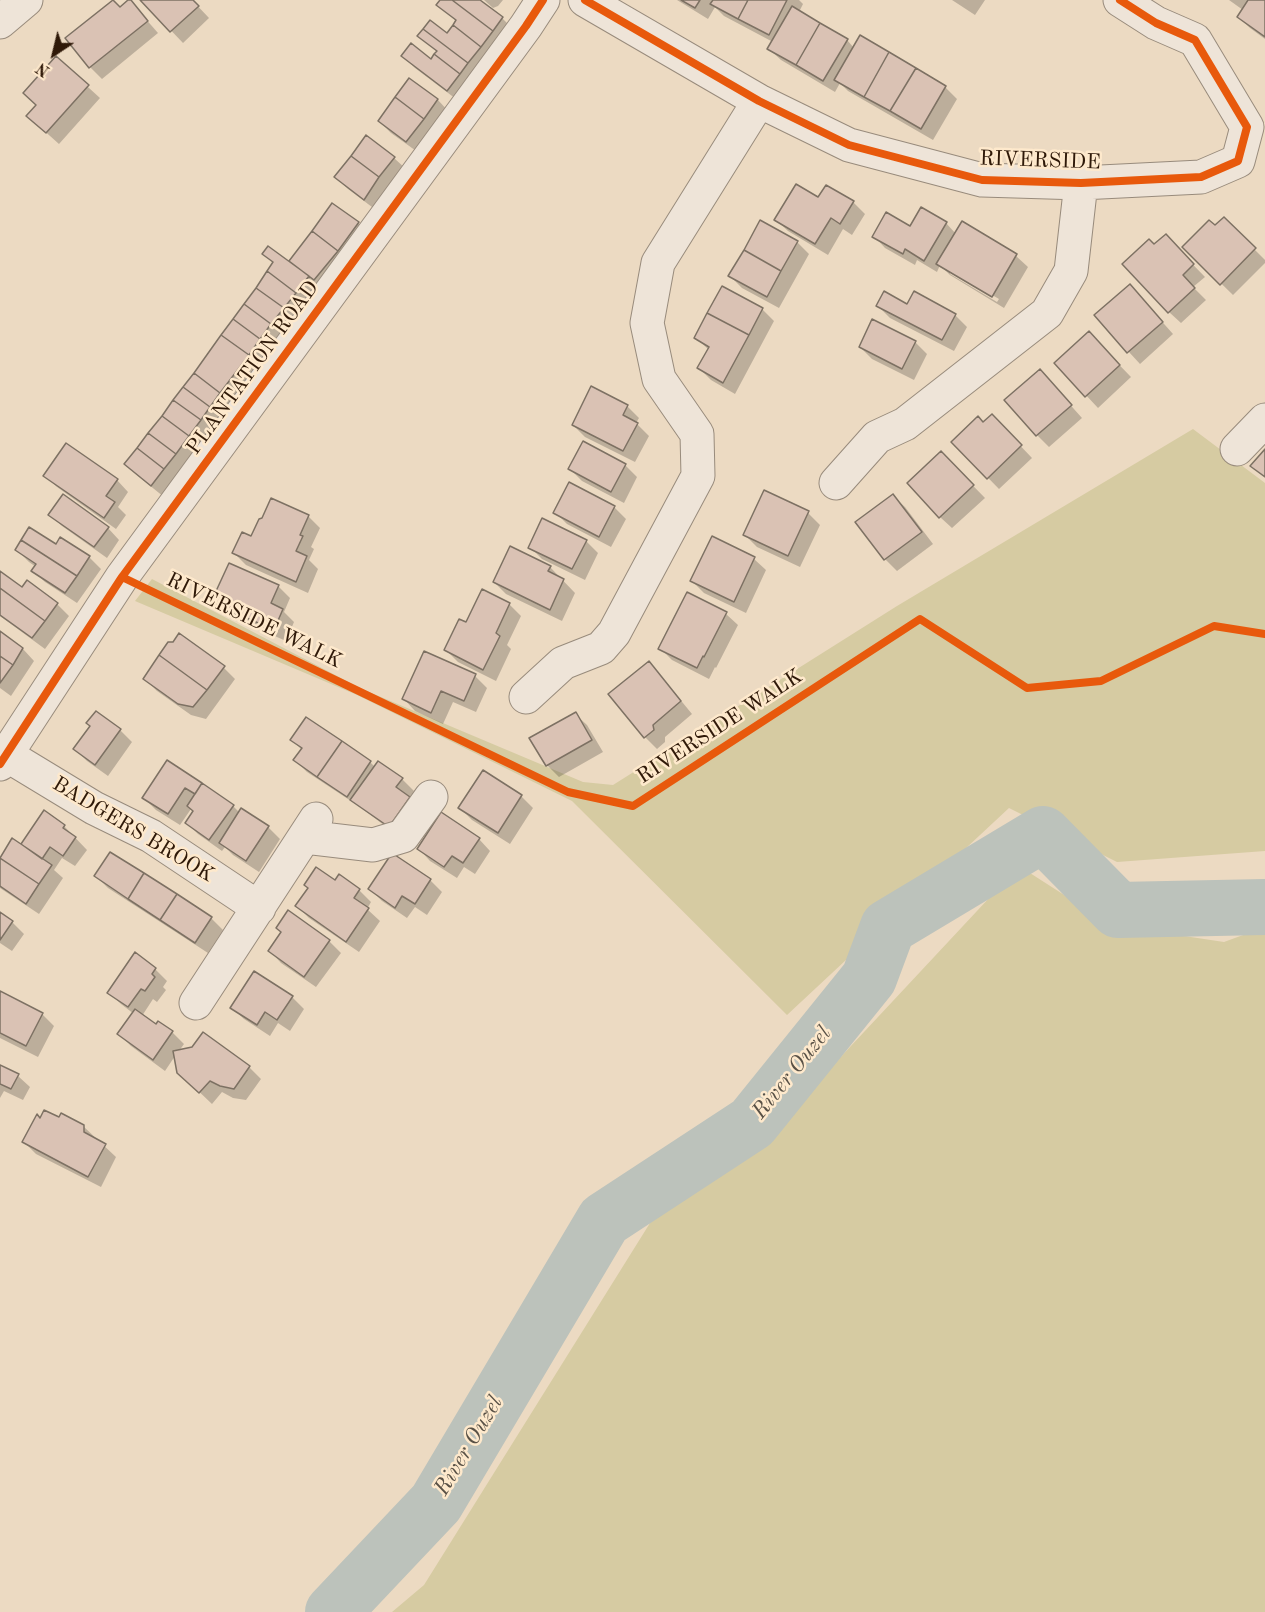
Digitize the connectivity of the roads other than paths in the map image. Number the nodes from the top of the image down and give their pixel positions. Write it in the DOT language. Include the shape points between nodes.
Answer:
graph roads {
  1 [pos="26,0"];
  2 [pos="543,0"];
  3 [pos="585,0"];
  4 [pos="1120,0"];
  5 [pos="0,22"];
  6 [pos="759,101"];
  7 [pos="1081,183"];
  8 [pos="1265,420"];
  9 [pos="1237,449"];
  10 [pos="836,483"];
  11 [pos="526,697"];
  12 [pos="3,759"];
  13 [pos="430,797"];
  14 [pos="259,908"];
  15 [pos="196,1003"];
  1 -- 5 [label="street"];
  2 -- 12 [label="street, PLANTATION ROAD" via="122,577"];
  3 -- 6 [label="street, RIVERSIDE"];
  4 -- 7 [label="street, RIVERSIDE" via="1156,23 1195,40 1247,127 1238,161 1201,177"];
  6 -- 7 [label="street, RIVERSIDE" via="849,145 982,180"];
  6 -- 11 [label="street" via="658,263 646,323 659,379 697,434 698,476 614,633 601,648 563,663"];
  7 -- 10 [label="street, RIVERSIDE" via="1071,271 1047,313 905,424 877,437"];
  8 -- 9 [label="street"];
  12 -- 14 [label="street, BADGERS BROOK" via="151,836"];
  13 -- 14 [label="street" via="403,836 372,845 311,828"];
  14 -- 15 [label="street"];
}
